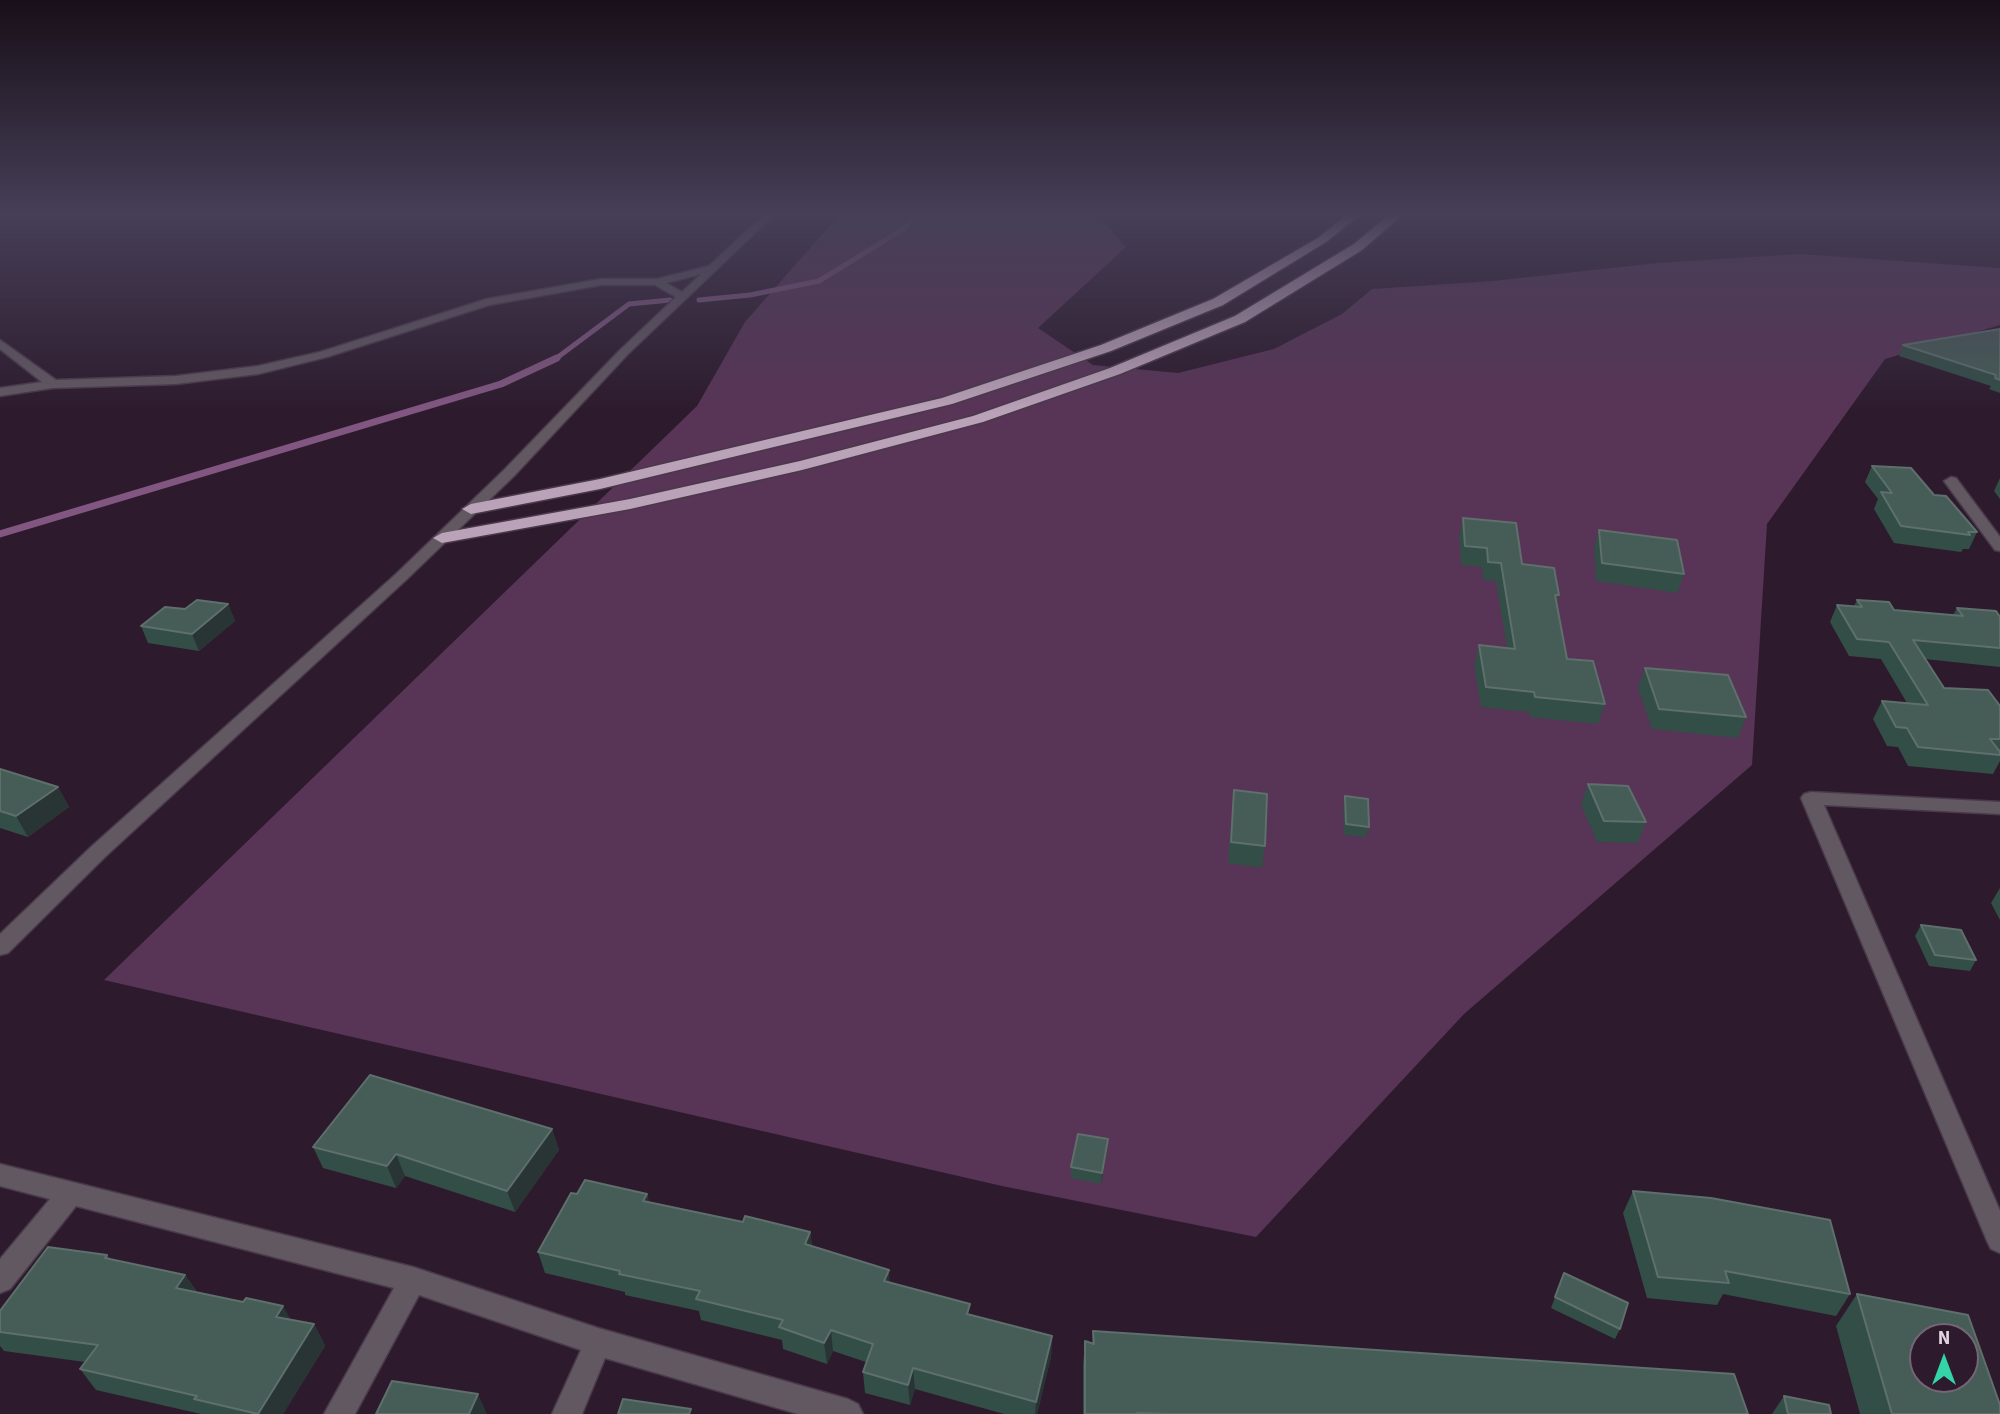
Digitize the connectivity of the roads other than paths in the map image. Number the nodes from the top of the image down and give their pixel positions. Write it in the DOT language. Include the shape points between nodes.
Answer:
graph roads {
  1 [pos="661,281"];
  2 [pos="699,281"];
  3 [pos="1253,281"];
  4 [pos="1302,281"];
  5 [pos="657,282"];
  6 [pos="683,297"];
  7 [pos="0,343"];
  8 [pos="53,384"];
  9 [pos="0,391"];
  10 [pos="1951,481"];
  11 [pos="471,509"];
  12 [pos="442,538"];
  13 [pos="2000,547"];
  14 [pos="2000,808"];
  15 [pos="0,947"];
  16 [pos="0,1175"];
  17 [pos="71,1192"];
  18 [pos="2000,1241"];
  19 [pos="0,1280"];
  20 [pos="413,1280"];
  21 [pos="598,1342"];
  22 [pos="339,1414"];
  23 [pos="567,1414"];
  24 [pos="848,1414"];
  1 -- 5 [label="street"];
  2 -- 6 [label="street"];
  3 -- 11 [label="highway" via="1218,302 1105,348 947,401 600,484"];
  4 -- 12 [label="highway" via="1240,318 1115,371 978,419 802,466"];
  5 -- 6 [label="street"];
  5 -- 8 [label="street" via="601,282 514,296 323,355 258,370 176,380"];
  6 -- 11 [label="street"];
  7 -- 8 [label="street"];
  8 -- 9 [label="street"];
  10 -- 13 [label="street"];
  11 -- 12 [label="street"];
  12 -- 15 [label="street"];
  14 -- 18 [label="street" via="1811,798"];
  16 -- 17 [label="street"];
  17 -- 19 [label="street"];
  17 -- 20 [label="street"];
  20 -- 21 [label="street"];
  20 -- 22 [label="street"];
  21 -- 23 [label="street"];
  21 -- 24 [label="street"];
}
